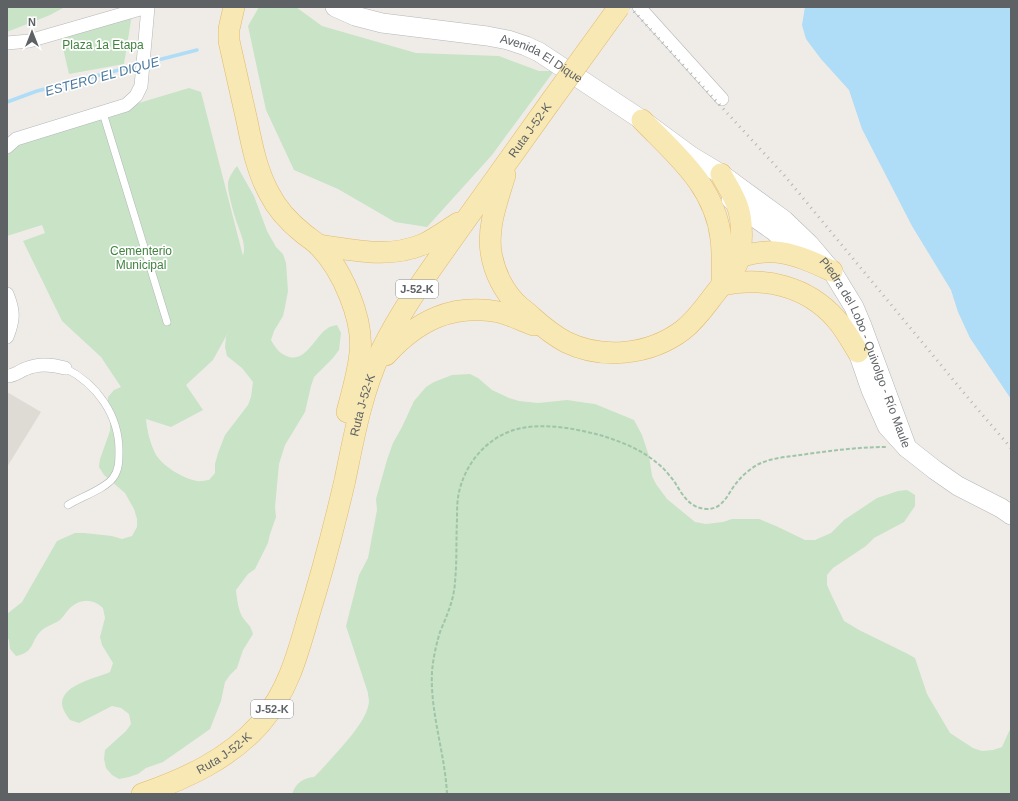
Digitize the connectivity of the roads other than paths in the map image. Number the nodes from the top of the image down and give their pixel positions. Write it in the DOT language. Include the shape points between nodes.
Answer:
graph roads {
  1 [pos="148,7"];
  2 [pos="234,7"];
  3 [pos="335,7"];
  4 [pos="619,7"];
  5 [pos="639,7"];
  6 [pos="7,43"];
  7 [pos="722,99"];
  8 [pos="102,113"];
  9 [pos="642,120"];
  10 [pos="7,147"];
  11 [pos="691,156"];
  12 [pos="509,160"];
  13 [pos="721,174"];
  14 [pos="737,206"];
  15 [pos="469,216"];
  16 [pos="318,245"];
  17 [pos="803,257"];
  18 [pos="728,269"];
  19 [pos="832,271"];
  20 [pos="7,294"];
  21 [pos="167,322"];
  22 [pos="544,328"];
  23 [pos="7,337"];
  24 [pos="858,352"];
  25 [pos="375,367"];
  26 [pos="65,368"];
  27 [pos="7,376"];
  28 [pos="907,448"];
  29 [pos="68,505"];
  30 [pos="1011,515"];
  31 [pos="325,561"];
  32 [pos="142,794"];
  1 -- 6 [label="street" via="29,41"];
  1 -- 8 [label="street" via="139,91 130,103"];
  2 -- 16 [label="main road" via="229,41 260,174 268,193 290,222"];
  3 -- 9 [label="street, Avenida El Dique" via="355,16 382,23 487,36 526,46 588,83"];
  4 -- 12 [label="main road, Ruta J-52-K / J-52-K, bridge"];
  5 -- 7 [label="street"];
  8 -- 10 [label="street" via="16,139"];
  8 -- 21 [label="lane"];
  9 -- 11 [label="street, Avenida El Dique"];
  9 -- 18 [label="main road" via="686,165 703,187 719,225"];
  11 -- 13 [label="street, Avenida El Dique"];
  11 -- 14 [label="street, Piedra del Lobo - Quivolgo - Río Maule"];
  12 -- 15 [label="main road, Ruta J-52-K / J-52-K"];
  12 -- 22 [label="main road" via="491,226 493,263 511,297"];
  13 -- 14 [label="main road"];
  13 -- 19 [label="street, Piedra del Lobo - Quivolgo - Río Maule" via="784,220"];
  14 -- 17 [label="street, Piedra del Lobo - Quivolgo - Río Maule" via="774,231"];
  14 -- 18 [label="main road" via="741,240"];
  15 -- 16 [label="main road" via="436,238 398,252 370,253"];
  15 -- 25 [label="main road, Ruta J-52-K / J-52-K" via="397,320"];
  16 -- 31 [label="main road" via="334,266 348,293 360,341 358,363 332,485"];
  17 -- 18 [label="main road" via="776,252 752,254"];
  17 -- 19 [label="main road"];
  17 -- 24 [label="street, Piedra del Lobo - Quivolgo - Río Maule" via="821,276 835,297 847,319"];
  18 -- 22 [label="main road" via="704,310 683,330 658,344 618,353 590,350 564,341"];
  18 -- 24 [label="main road" via="736,282 778,284 816,301 836,319"];
  19 -- 28 [label="street, Piedra del Lobo - Quivolgo - Río Maule" via="862,326"];
  20 -- 23 [label="street" via="13,314"];
  22 -- 25 [label="main road" via="500,312 451,312 428,320 407,334"];
  24 -- 28 [label="street, Piedra del Lobo - Quivolgo - Río Maule" via="887,426"];
  25 -- 31 [label="main road, Ruta J-52-K / J-52-K" via="360,410"];
  26 -- 27 [label="street" via="48,364 39,365"];
  26 -- 29 [label="lane" via="90,384 104,401 115,423 119,447 117,471 109,483"];
  28 -- 30 [label="street" via="958,486"];
  31 -- 32 [label="main road, Ruta J-52-K / J-52-K" via="287,682 270,712 247,738 215,762"];
}
